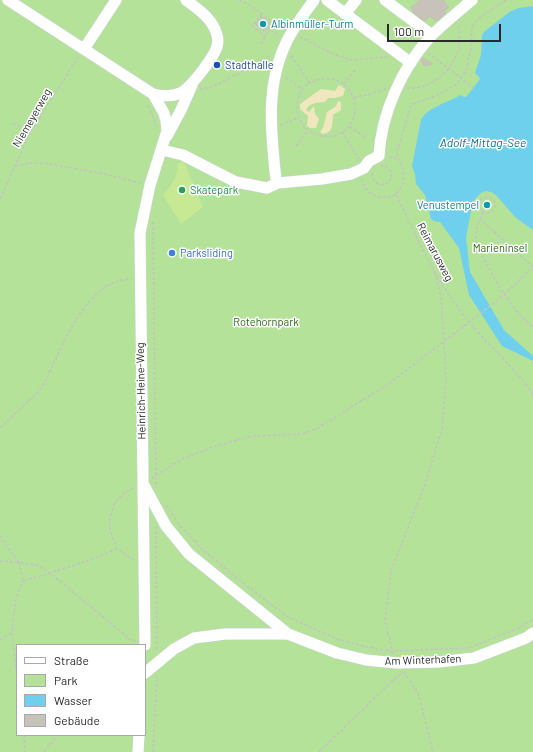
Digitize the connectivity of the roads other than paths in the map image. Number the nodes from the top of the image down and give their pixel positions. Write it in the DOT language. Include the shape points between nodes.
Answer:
graph roads {
  1 [pos="8,0"];
  2 [pos="116,0"];
  3 [pos="186,0"];
  4 [pos="314,0"];
  5 [pos="327,0"];
  6 [pos="356,0"];
  7 [pos="385,0"];
  8 [pos="472,0"];
  9 [pos="346,14"];
  10 [pos="432,36"];
  11 [pos="84,49"];
  12 [pos="410,63"];
  13 [pos="196,87"];
  14 [pos="153,94"];
  15 [pos="161,142"];
  16 [pos="278,183"];
  17 [pos="143,483"];
  18 [pos="533,633"];
  19 [pos="288,634"];
  20 [pos="145,643"];
  21 [pos="146,672"];
  22 [pos="139,736"];
  23 [pos="138,752"];
  1 -- 11 [label="street"];
  2 -- 11 [label="street"];
  3 -- 13 [label="street" via="205,15 217,39 216,49"];
  4 -- 16 [label="street" via="288,40 274,82 271,129"];
  5 -- 9 [label="street"];
  6 -- 9 [label="street"];
  7 -- 10 [label="street"];
  8 -- 10 [label="street"];
  9 -- 12 [label="street"];
  10 -- 12 [label="street"];
  11 -- 14 [label="street"];
  12 -- 16 [label="street" via="388,113 379,156 369,161 368,170 337,177"];
  13 -- 14 [label="street" via="171,96"];
  13 -- 15 [label="street, Heinrich-Heine-Weg"];
  14 -- 15 [label="street, Heinrich-Heine-Weg" via="166,121 167,131"];
  15 -- 16 [label="street" via="236,182 267,188"];
  15 -- 17 [label="street, Heinrich-Heine-Weg" via="140,233"];
  17 -- 19 [label="street, Am Winterhafen" via="166,526 189,554"];
  17 -- 20 [label="street, Heinrich-Heine-Weg"];
  18 -- 19 [label="street, Am Winterhafen" via="474,658 400,667 336,653"];
  19 -- 21 [label="street, Am Winterhafen" via="225,634 194,638 174,649"];
  22 -- 23 [label="street"];
}
